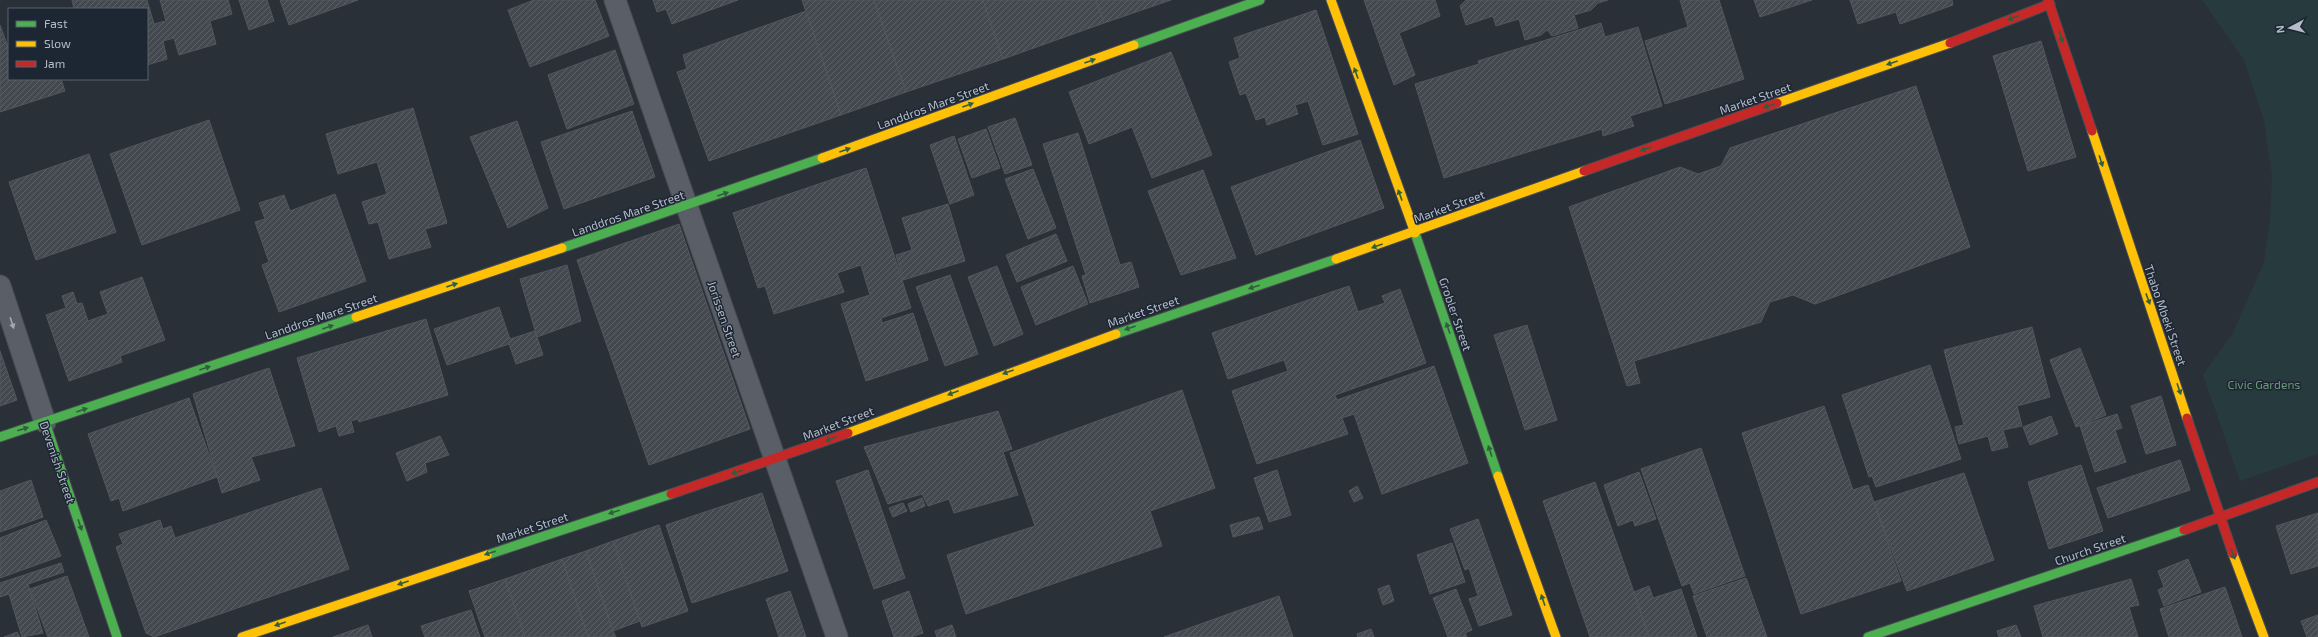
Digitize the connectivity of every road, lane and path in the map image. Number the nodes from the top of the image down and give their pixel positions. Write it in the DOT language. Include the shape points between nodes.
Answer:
graph roads {
  1 [pos="615,0"];
  2 [pos="1260,0"];
  3 [pos="1331,0"];
  4 [pos="2049,2"];
  5 [pos="686,206"];
  6 [pos="1413,232"];
  7 [pos="0,286"];
  8 [pos="45,422"];
  9 [pos="0,437"];
  10 [pos="774,459"];
  11 [pos="2318,482"];
  12 [pos="2221,517"];
  13 [pos="117,637"];
  14 [pos="242,637"];
  15 [pos="837,637"];
  16 [pos="1556,637"];
  17 [pos="1868,637"];
  18 [pos="2264,637"];
  1 -- 5 [label="street, Jorissen Street"];
  5 -- 2 [label="main road, Landdros Mare Street, one-way"];
  6 -- 3 [label="main road, Grobler Street, one-way"];
  4 -- 6 [label="main road, Market Street, one-way" via="1951,42"];
  4 -- 12 [label="main road, Thabo Mbeki Street, one-way"];
  8 -- 5 [label="main road, Landdros Mare Street, one-way"];
  5 -- 10 [label="street, Jorissen Street"];
  6 -- 10 [label="main road, Market Street, one-way" via="1082,345"];
  16 -- 6 [label="main road, Grobler Street, one-way"];
  7 -- 8 [label="street, Devenish Street, one-way"];
  9 -- 8 [label="main road, Landdros Mare Street, one-way"];
  8 -- 13 [label="main road, Devenish Street, one-way"];
  10 -- 14 [label="main road, Market Street, one-way"];
  10 -- 15 [label="street, Jorissen Street"];
  11 -- 12 [label="main road, Church Street"];
  12 -- 17 [label="main road, Church Street"];
  12 -- 18 [label="main road, Thabo Mbeki Street, one-way"];
}
